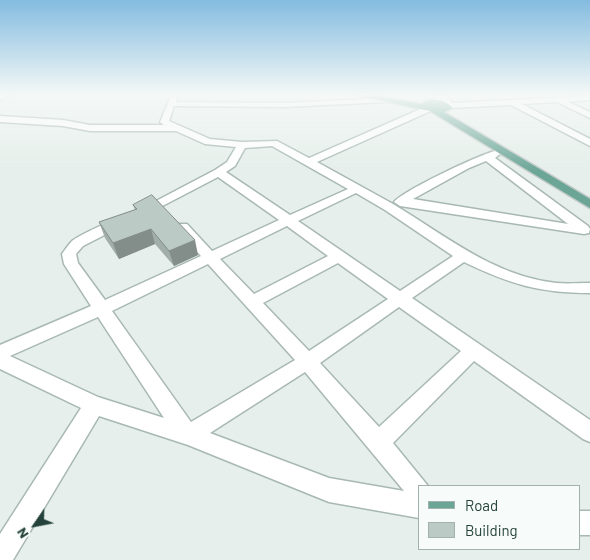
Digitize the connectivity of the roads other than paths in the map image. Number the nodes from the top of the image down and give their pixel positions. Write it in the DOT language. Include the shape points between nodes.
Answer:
graph roads {
  1 [pos="18,120"];
  2 [pos="165,120"];
  3 [pos="396,120"];
  4 [pos="461,120"];
  5 [pos="469,120"];
  6 [pos="545,120"];
  7 [pos="176,128"];
  8 [pos="590,143"];
  9 [pos="242,145"];
  10 [pos="506,151"];
  11 [pos="486,156"];
  12 [pos="309,162"];
  13 [pos="220,172"];
  14 [pos="356,189"];
  15 [pos="590,194"];
  16 [pos="159,203"];
  17 [pos="395,204"];
  18 [pos="590,204"];
  19 [pos="288,220"];
  20 [pos="587,232"];
  21 [pos="339,256"];
  22 [pos="463,256"];
  23 [pos="210,257"];
  24 [pos="590,288"];
  25 [pos="399,299"];
  26 [pos="252,302"];
  27 [pos="103,308"];
  28 [pos="474,350"];
  29 [pos="0,353"];
  30 [pos="0,360"];
  31 [pos="308,361"];
  32 [pos="94,405"];
  33 [pos="590,432"];
  34 [pos="188,436"];
  35 [pos="380,442"];
  36 [pos="418,491"];
  37 [pos="418,506"];
  38 [pos="0,558"];
  1 -- 7 [label="street" via="90,128"];
  2 -- 7 [label="street"];
  3 -- 12 [label="street"];
  4 -- 10 [label="main road"];
  5 -- 15 [label="main road"];
  6 -- 8 [label="street"];
  7 -- 9 [label="street" via="208,142"];
  9 -- 12 [label="street" via="274,143"];
  9 -- 13 [label="street" via="231,164"];
  10 -- 11 [label="street"];
  10 -- 18 [label="main road"];
  11 -- 17 [label="street"];
  11 -- 20 [label="street"];
  12 -- 14 [label="street"];
  13 -- 16 [label="street"];
  13 -- 19 [label="street"];
  14 -- 17 [label="street"];
  14 -- 19 [label="street"];
  16 -- 23 [label="street"];
  16 -- 27 [label="street" via="78,243 69,254 71,264"];
  17 -- 20 [label="street"];
  17 -- 22 [label="street"];
  19 -- 21 [label="street"];
  19 -- 23 [label="street"];
  21 -- 25 [label="street"];
  21 -- 26 [label="street"];
  22 -- 24 [label="street" via="526,282 556,288"];
  22 -- 25 [label="street"];
  23 -- 26 [label="street"];
  23 -- 27 [label="street"];
  25 -- 28 [label="street"];
  25 -- 31 [label="street"];
  26 -- 31 [label="street"];
  27 -- 29 [label="street"];
  27 -- 34 [label="street"];
  28 -- 33 [label="street"];
  28 -- 35 [label="street"];
  30 -- 32 [label="street"];
  31 -- 34 [label="street"];
  31 -- 35 [label="street"];
  32 -- 34 [label="street"];
  32 -- 38 [label="street"];
  34 -- 37 [label="street" via="329,490"];
  35 -- 36 [label="street"];
}
